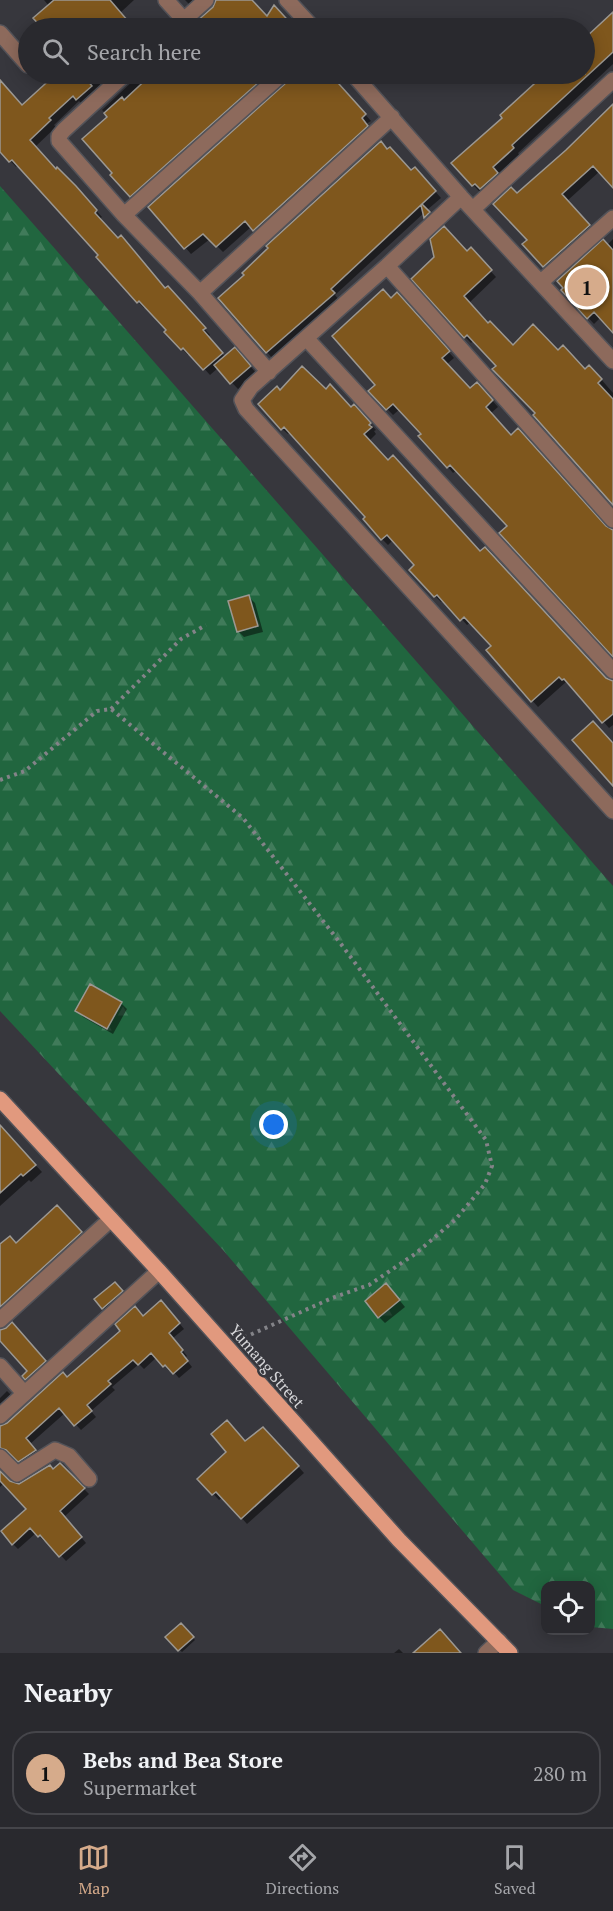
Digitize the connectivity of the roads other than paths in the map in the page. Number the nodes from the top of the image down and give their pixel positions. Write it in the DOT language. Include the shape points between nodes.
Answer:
graph roads {
  1 [pos="166,0"];
  2 [pos="206,0"];
  3 [pos="287,0"];
  4 [pos="176,18"];
  5 [pos="186,18"];
  6 [pos="304,18"];
  7 [pos="0,33"];
  8 [pos="18,54"];
  9 [pos="613,80"];
  10 [pos="114,84"];
  11 [pos="271,84"];
  12 [pos="362,84"];
  13 [pos="392,117"];
  14 [pos="460,197"];
  15 [pos="473,209"];
  16 [pos="124,215"];
  17 [pos="613,218"];
  18 [pos="387,266"];
  19 [pos="541,282"];
  20 [pos="200,292"];
  21 [pos="306,338"];
  22 [pos="612,357"];
  23 [pos="269,372"];
  24 [pos="613,520"];
  25 [pos="613,671"];
  26 [pos="613,811"];
  27 [pos="0,1099"];
  28 [pos="111,1219"];
  29 [pos="159,1271"];
  30 [pos="0,1320"];
  31 [pos="0,1366"];
  32 [pos="24,1393"];
  33 [pos="0,1416"];
  34 [pos="0,1458"];
  35 [pos="89,1479"];
  36 [pos="499,1641"];
  37 [pos="486,1653"];
  38 [pos="510,1653"];
  1 -- 4 [label="street"];
  2 -- 5 [label="street"];
  3 -- 6 [label="street"];
  7 -- 8 [label="street"];
  9 -- 15 [label="street"];
  10 -- 16 [label="street" via="59,135 59,141"];
  11 -- 16 [label="street"];
  12 -- 13 [label="street"];
  13 -- 14 [label="street"];
  13 -- 20 [label="street"];
  14 -- 15 [label="street"];
  14 -- 18 [label="street"];
  15 -- 19 [label="street"];
  16 -- 20 [label="street"];
  17 -- 19 [label="street"];
  18 -- 21 [label="street"];
  18 -- 24 [label="street"];
  19 -- 22 [label="street"];
  20 -- 23 [label="street"];
  21 -- 23 [label="street"];
  21 -- 25 [label="street"];
  23 -- 26 [label="street" via="246,392 242,400 246,409"];
  27 -- 28 [label="main road, Yumang Street"];
  28 -- 29 [label="main road, Yumang Street"];
  28 -- 30 [label="street"];
  29 -- 32 [label="street"];
  29 -- 36 [label="main road, Yumang Street" via="383,1522"];
  31 -- 32 [label="street"];
  32 -- 33 [label="street"];
  34 -- 35 [label="street" via="17,1474 55,1450 69,1456"];
  36 -- 37 [label="street"];
  36 -- 38 [label="main road, Yumang Street"];
}
